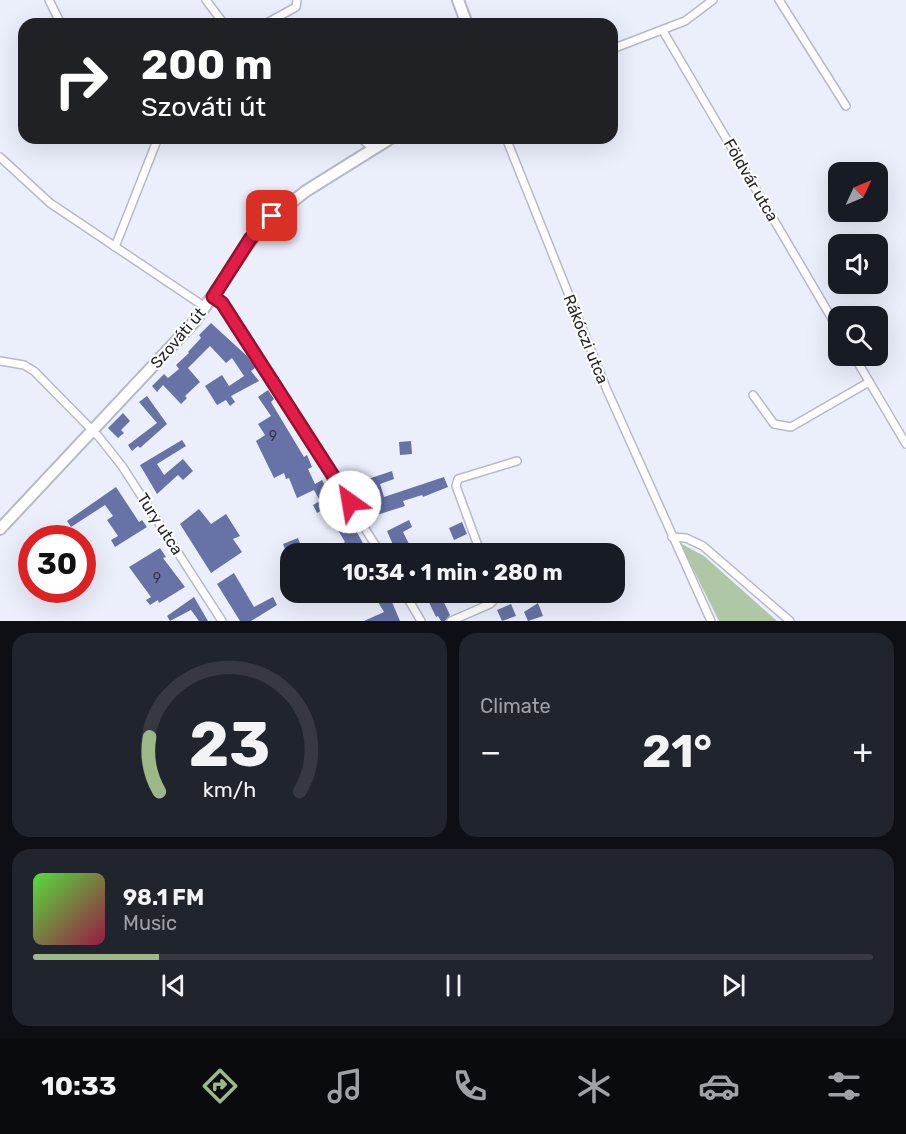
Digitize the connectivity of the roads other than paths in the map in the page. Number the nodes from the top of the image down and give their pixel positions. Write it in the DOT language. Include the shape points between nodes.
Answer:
graph roads {
  1 [pos="49,0"];
  2 [pos="206,0"];
  3 [pos="297,0"];
  4 [pos="458,0"];
  5 [pos="713,0"];
  6 [pos="779,0"];
  7 [pos="58,18"];
  8 [pos="220,18"];
  9 [pos="277,18"];
  10 [pos="465,18"];
  11 [pos="663,31"];
  12 [pos="618,47"];
  13 [pos="846,106"];
  14 [pos="156,144"];
  15 [pos="368,144"];
  16 [pos="380,144"];
  17 [pos="508,144"];
  18 [pos="372,148"];
  19 [pos="0,157"];
  20 [pos="115,247"];
  21 [pos="213,297"];
  22 [pos="205,307"];
  23 [pos="828,312"];
  24 [pos="0,361"];
  25 [pos="860,366"];
  26 [pos="869,381"];
  27 [pos="753,395"];
  28 [pos="93,430"];
  29 [pos="906,444"];
  30 [pos="517,461"];
  31 [pos="0,529"];
  32 [pos="672,537"];
  33 [pos="374,543"];
  34 [pos="477,543"];
  35 [pos="410,603"];
  36 [pos="491,603"];
  37 [pos="222,621"];
  38 [pos="421,621"];
  39 [pos="451,621"];
  40 [pos="711,621"];
  41 [pos="790,621"];
  1 -- 7 [label="street"];
  2 -- 8 [label="street"];
  3 -- 9 [label="street" via="296,7"];
  4 -- 10 [label="main road"];
  5 -- 11 [label="street" via="694,16"];
  6 -- 13 [label="street"];
  11 -- 12 [label="street"];
  11 -- 23 [label="street, Földvár utca"];
  14 -- 20 [label="street"];
  15 -- 18 [label="street"];
  16 -- 18 [label="main road, Szováti út"];
  17 -- 32 [label="street, Rákóczi utca" via="607,390"];
  18 -- 21 [label="main road, Szováti út" via="261,226"];
  19 -- 20 [label="street" via="50,203"];
  20 -- 22 [label="street"];
  21 -- 22 [label="main road, Szováti út"];
  21 -- 33 [label="street" via="222,303"];
  22 -- 28 [label="main road, Szováti út"];
  24 -- 28 [label="street, Tury utca" via="34,371"];
  25 -- 26 [label="street"];
  26 -- 27 [label="street" via="791,427 774,424"];
  26 -- 29 [label="street"];
  28 -- 31 [label="main road, Szováti út"];
  28 -- 37 [label="street, Tury utca" via="122,466"];
  30 -- 34 [label="street" via="458,479 456,486"];
  32 -- 40 [label="street, Rákóczi utca"];
  32 -- 41 [label="street" via="703,546"];
  35 -- 38 [label="street"];
  36 -- 39 [label="street"];
}
